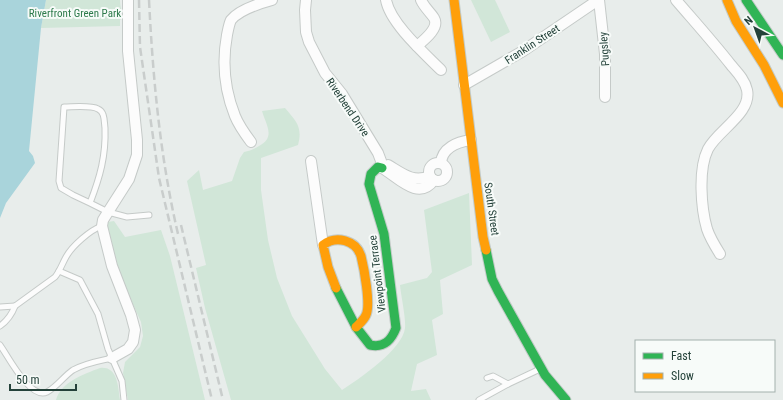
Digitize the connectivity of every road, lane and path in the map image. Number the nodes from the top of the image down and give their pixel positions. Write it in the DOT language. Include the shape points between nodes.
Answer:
graph roads {
  1 [pos="128,0"];
  2 [pos="272,0"];
  3 [pos="386,0"];
  4 [pos="420,0"];
  5 [pos="454,0"];
  6 [pos="599,0"];
  7 [pos="676,0"];
  8 [pos="728,0"];
  9 [pos="746,0"];
  10 [pos="750,0"];
  11 [pos="304,1"];
  12 [pos="783,43"];
  13 [pos="417,46"];
  14 [pos="783,55"];
  15 [pos="441,70"];
  16 [pos="778,71"];
  17 [pos="464,85"];
  18 [pos="605,97"];
  19 [pos="783,103"];
  20 [pos="471,140"];
  21 [pos="251,142"];
  22 [pos="311,161"];
  23 [pos="382,164"];
  24 [pos="90,203"];
  25 [pos="108,212"];
  26 [pos="149,215"];
  27 [pos="102,226"];
  28 [pos="323,245"];
  29 [pos="720,254"];
  30 [pos="60,271"];
  31 [pos="15,306"];
  32 [pos="0,307"];
  33 [pos="0,326"];
  34 [pos="356,327"];
  35 [pos="0,345"];
  36 [pos="112,358"];
  37 [pos="541,369"];
  38 [pos="487,378"];
  39 [pos="508,384"];
  40 [pos="124,400"];
  41 [pos="479,400"];
  42 [pos="566,400"];
  1 -- 25 [label="street" via="128,51 137,155 129,179"];
  2 -- 21 [label="street" via="252,7 232,20 225,44 224,64 229,98 240,126"];
  3 -- 13 [label="street" via="390,12"];
  4 -- 13 [label="street" via="434,18 435,26"];
  5 -- 17 [label="main road, South Street"];
  6 -- 17 [label="street, Franklin Street" via="523,51"];
  6 -- 18 [label="street, Pugsley" via="605,54"];
  7 -- 29 [label="street" via="742,78 747,89 745,106 708,149 701,182 707,229"];
  8 -- 16 [label="main road"];
  8 -- 19 [label="main road" via="736,21 764,65"];
  9 -- 14 [label="main road"];
  10 -- 12 [label="main road"];
  11 -- 23 [label="street, Riverbend Drive" via="306,32 310,42 325,73 342,94"];
  13 -- 15 [label="street"];
  17 -- 20 [label="main road, South Street"];
  20 -- 23 [label="street" via="455,144 444,155 441,164 431,166 431,184 424,188 412,187 402,182"];
  20 -- 37 [label="main road, South Street" via="483,237 492,279"];
  22 -- 28 [label="street"];
  23 -- 34 [label="main road, Viewpoint Terrace" via="372,171 369,184 384,234 396,328 389,342 380,346 367,343"];
  24 -- 24 [label="lane" via="104,159 104,118 102,112 93,107 64,107 59,181 61,188"];
  24 -- 25 [label="lane"];
  25 -- 26 [label="lane" via="127,217"];
  25 -- 27 [label="street"];
  27 -- 30 [label="lane" via="90,232 72,249"];
  27 -- 36 [label="street" via="112,266 135,330 133,342 128,349"];
  28 -- 34 [label="main road, Viewpoint Terrace" via="323,254 340,298"];
  28 -- 34 [label="main road, Viewpoint Terrace" via="332,240 340,240 349,242 359,251 368,308 365,318"];
  30 -- 31 [label="lane"];
  30 -- 36 [label="lane" via="80,280 98,314"];
  31 -- 32 [label="lane"];
  31 -- 33 [label="lane" via="6,322"];
  35 -- 36 [label="lane" via="25,383 40,393 47,392 77,368"];
  36 -- 40 [label="lane" via="122,381"];
  37 -- 39 [label="lane"];
  37 -- 42 [label="main road, South Street"];
  38 -- 39 [label="lane" via="493,376"];
  39 -- 41 [label="lane"];
}
